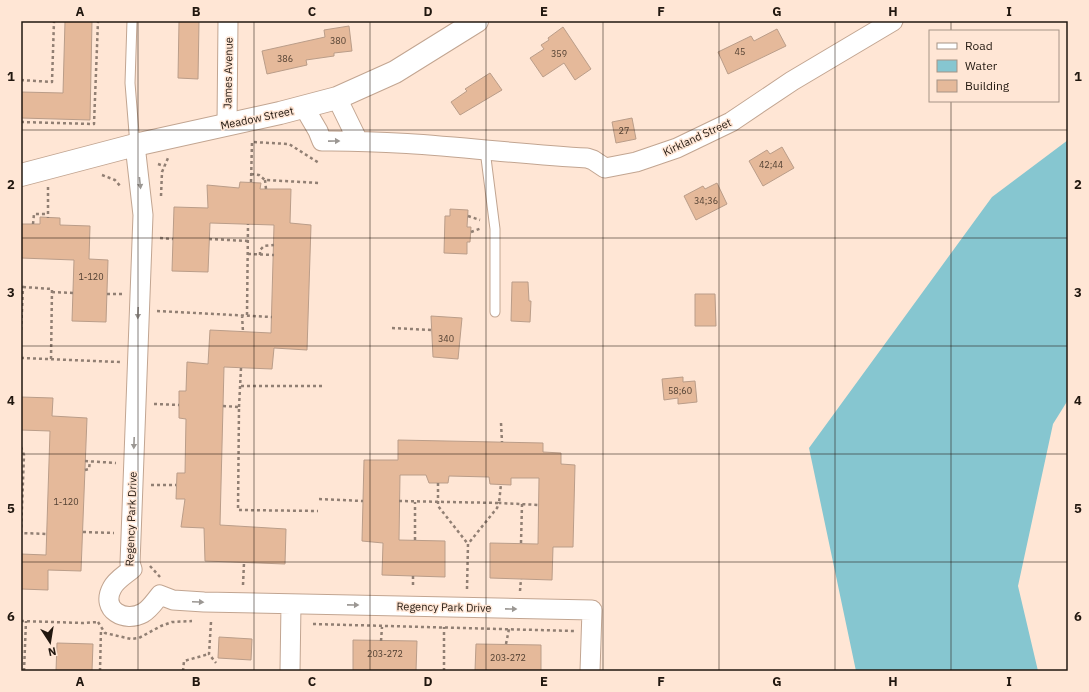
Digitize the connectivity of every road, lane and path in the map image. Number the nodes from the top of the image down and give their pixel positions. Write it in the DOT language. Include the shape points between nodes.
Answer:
graph roads {
  1 [pos="54,21"];
  2 [pos="98,21"];
  3 [pos="132,21"];
  4 [pos="228,21"];
  5 [pos="477,21"];
  6 [pos="894,21"];
  7 [pos="21,80"];
  8 [pos="337,98"];
  9 [pos="304,107"];
  10 [pos="21,122"];
  11 [pos="227,124"];
  12 [pos="358,141"];
  13 [pos="245,142"];
  14 [pos="252,142"];
  15 [pos="134,144"];
  16 [pos="486,150"];
  17 [pos="169,156"];
  18 [pos="319,163"];
  19 [pos="158,164"];
  20 [pos="164,166"];
  21 [pos="21,174"];
  22 [pos="251,174"];
  23 [pos="118,175"];
  24 [pos="115,180"];
  25 [pos="265,180"];
  26 [pos="251,182"];
  27 [pos="48,183"];
  28 [pos="318,183"];
  29 [pos="266,189"];
  30 [pos="161,202"];
  31 [pos="33,224"];
  32 [pos="248,224"];
  33 [pos="482,225"];
  34 [pos="160,231"];
  35 [pos="471,232"];
  36 [pos="159,238"];
  37 [pos="173,239"];
  38 [pos="209,239"];
  39 [pos="248,241"];
  40 [pos="159,244"];
  41 [pos="274,245"];
  42 [pos="248,254"];
  43 [pos="260,255"];
  44 [pos="274,255"];
  45 [pos="22,287"];
  46 [pos="52,292"];
  47 [pos="73,293"];
  48 [pos="107,294"];
  49 [pos="127,294"];
  50 [pos="22,299"];
  51 [pos="157,304"];
  52 [pos="138,311"];
  53 [pos="157,311"];
  54 [pos="495,312"];
  55 [pos="242,315"];
  56 [pos="246,315"];
  57 [pos="272,316"];
  58 [pos="157,318"];
  59 [pos="392,328"];
  60 [pos="431,330"];
  61 [pos="243,332"];
  62 [pos="21,333"];
  63 [pos="21,358"];
  64 [pos="51,359"];
  65 [pos="137,363"];
  66 [pos="241,368"];
  67 [pos="241,386"];
  68 [pos="324,386"];
  69 [pos="154,396"];
  70 [pos="148,403"];
  71 [pos="154,404"];
  72 [pos="179,405"];
  73 [pos="223,406"];
  74 [pos="239,407"];
  75 [pos="154,411"];
  76 [pos="501,423"];
  77 [pos="502,442"];
  78 [pos="21,447"];
  79 [pos="85,461"];
  80 [pos="90,462"];
  81 [pos="122,463"];
  82 [pos="85,470"];
  83 [pos="152,478"];
  84 [pos="438,483"];
  85 [pos="501,484"];
  86 [pos="146,485"];
  87 [pos="151,485"];
  88 [pos="176,485"];
  89 [pos="151,491"];
  90 [pos="319,499"];
  91 [pos="363,501"];
  92 [pos="399,501"];
  93 [pos="415,502"];
  94 [pos="437,502"];
  95 [pos="499,503"];
  96 [pos="522,504"];
  97 [pos="539,505"];
  98 [pos="318,511"];
  99 [pos="83,532"];
  100 [pos="21,533"];
  101 [pos="120,533"];
  102 [pos="47,534"];
  103 [pos="415,540"];
  104 [pos="521,543"];
  105 [pos="468,544"];
  106 [pos="150,560"];
  107 [pos="244,563"];
  108 [pos="235,586"];
  109 [pos="243,586"];
  110 [pos="249,586"];
  111 [pos="162,588"];
  112 [pos="242,592"];
  113 [pos="290,604"];
  114 [pos="467,608"];
  115 [pos="382,620"];
  116 [pos="21,621"];
  117 [pos="26,621"];
  118 [pos="98,622"];
  119 [pos="211,622"];
  120 [pos="444,623"];
  121 [pos="308,624"];
  122 [pos="509,625"];
  123 [pos="382,627"];
  124 [pos="444,628"];
  125 [pos="101,629"];
  126 [pos="509,629"];
  127 [pos="579,631"];
  128 [pos="381,641"];
  129 [pos="506,644"];
  130 [pos="209,654"];
  131 [pos="216,663"];
  132 [pos="24,671"];
  133 [pos="100,671"];
  134 [pos="183,671"];
  135 [pos="290,671"];
  136 [pos="444,671"];
  137 [pos="590,671"];
  1 -- 7 [label="path" via="52,82"];
  2 -- 10 [label="path" via="94,124"];
  3 -- 15 [label="lane" via="130,83"];
  4 -- 11 [label="street, James Avenue"];
  5 -- 8 [label="street, Meadow Street" via="395,72"];
  6 -- 16 [label="street, Kirkland Street" via="798,77 732,122 678,148 646,159 605,168 587,158"];
  8 -- 9 [label="street, Meadow Street"];
  8 -- 12 [label="street"];
  9 -- 11 [label="street, Meadow Street"];
  9 -- 12 [label="street, Kirkland Street, one-way" via="322,141"];
  11 -- 15 [label="street, Meadow Street"];
  12 -- 16 [label="street, Kirkland Street"];
  13 -- 14 [label="path"];
  14 -- 18 [label="path" via="289,144"];
  14 -- 22 [label="path"];
  15 -- 21 [label="street, Meadow Street"];
  15 -- 52 [label="street, Regency Park Drive, one-way" via="143,215"];
  16 -- 54 [label="lane" via="495,229"];
  17 -- 20 [label="path"];
  19 -- 20 [label="path"];
  20 -- 30 [label="path"];
  22 -- 25 [label="path" via="259,175"];
  22 -- 26 [label="path"];
  23 -- 24 [label="path"];
  25 -- 28 [label="path"];
  25 -- 29 [label="path"];
  27 -- 31 [label="path" via="48,216 34,214"];
  32 -- 39 [label="path"];
  33 -- 35 [label="path" via="480,229"];
  34 -- 36 [label="path"];
  36 -- 37 [label="path"];
  36 -- 40 [label="path"];
  38 -- 39 [label="path"];
  39 -- 42 [label="path"];
  41 -- 43 [label="path" via="264,246 260,250"];
  42 -- 43 [label="path"];
  42 -- 56 [label="path"];
  43 -- 44 [label="path"];
  45 -- 46 [label="path" via="52,289"];
  45 -- 50 [label="path"];
  46 -- 47 [label="path"];
  46 -- 64 [label="path"];
  48 -- 49 [label="path"];
  50 -- 62 [label="path"];
  51 -- 53 [label="path"];
  52 -- 53 [label="path"];
  52 -- 65 [label="street, Regency Park Drive, one-way"];
  53 -- 55 [label="path"];
  53 -- 58 [label="path"];
  55 -- 56 [label="path"];
  55 -- 61 [label="path"];
  56 -- 57 [label="path"];
  59 -- 60 [label="path"];
  63 -- 64 [label="path"];
  64 -- 65 [label="path"];
  65 -- 111 [label="street, Regency Park Drive, one-way" via="130,563 132,570 118,580 111,590 110,602 118,615 129,617 144,613"];
  66 -- 67 [label="path"];
  67 -- 68 [label="path"];
  67 -- 74 [label="path"];
  69 -- 71 [label="path"];
  70 -- 71 [label="path"];
  71 -- 72 [label="path"];
  71 -- 75 [label="path"];
  73 -- 74 [label="path"];
  74 -- 98 [label="path" via="238,510"];
  76 -- 77 [label="path"];
  78 -- 100 [label="path" via="24,455"];
  79 -- 80 [label="path"];
  80 -- 81 [label="path"];
  80 -- 82 [label="path" via="89,469"];
  83 -- 87 [label="path"];
  84 -- 94 [label="path"];
  85 -- 95 [label="path"];
  86 -- 87 [label="path"];
  87 -- 88 [label="path"];
  87 -- 89 [label="path"];
  90 -- 91 [label="path"];
  92 -- 93 [label="path"];
  93 -- 94 [label="path"];
  93 -- 103 [label="path"];
  94 -- 95 [label="path"];
  94 -- 105 [label="path"];
  95 -- 96 [label="path"];
  95 -- 105 [label="path" via="498,508"];
  96 -- 97 [label="path"];
  96 -- 104 [label="path"];
  99 -- 101 [label="path"];
  100 -- 102 [label="path"];
  105 -- 114 [label="path"];
  106 -- 111 [label="path"];
  107 -- 109 [label="path"];
  108 -- 109 [label="path"];
  109 -- 110 [label="path"];
  109 -- 112 [label="path"];
  111 -- 113 [label="street, Regency Park Drive, one-way" via="183,601"];
  113 -- 114 [label="street, Regency Park Drive, one-way"];
  113 -- 135 [label="street"];
  114 -- 137 [label="street, Regency Park Drive, one-way" via="592,610"];
  115 -- 123 [label="path"];
  116 -- 117 [label="path"];
  117 -- 118 [label="path"];
  117 -- 132 [label="path"];
  119 -- 130 [label="path"];
  120 -- 124 [label="path"];
  121 -- 123 [label="path"];
  122 -- 126 [label="path"];
  123 -- 124 [label="path"];
  123 -- 128 [label="path"];
  124 -- 126 [label="path"];
  124 -- 136 [label="path"];
  125 -- 133 [label="path"];
  126 -- 127 [label="path"];
  126 -- 129 [label="path"];
  130 -- 131 [label="path"];
  130 -- 134 [label="path" via="184,661"];
}
